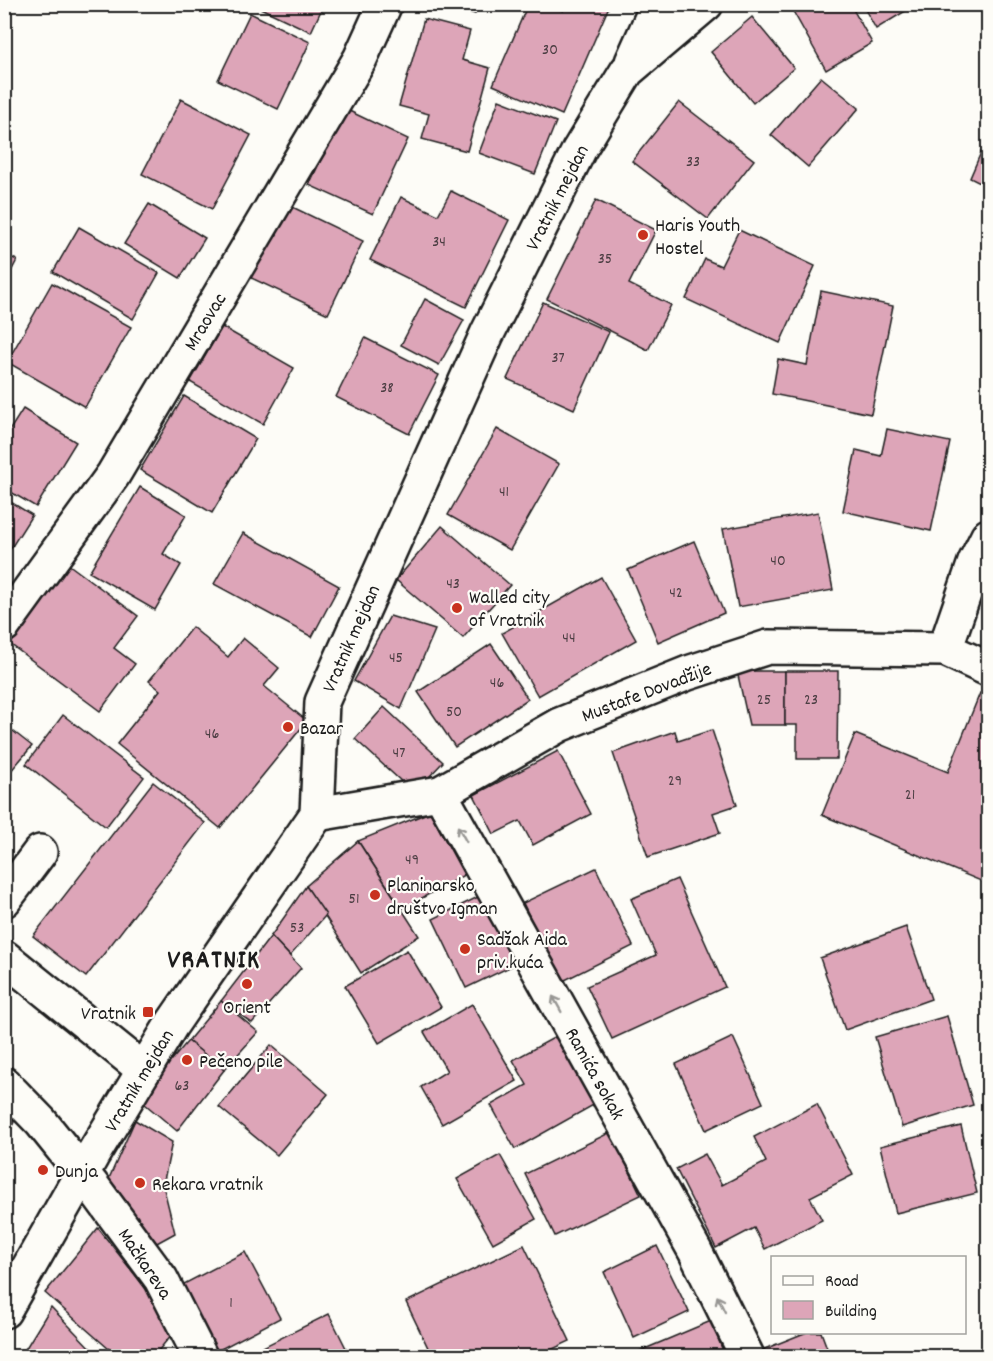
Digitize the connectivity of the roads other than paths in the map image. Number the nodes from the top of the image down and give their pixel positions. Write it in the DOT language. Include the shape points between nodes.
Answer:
graph roads {
  1 [pos="385,4"];
  2 [pos="658,4"];
  3 [pos="706,4"];
  4 [pos="627,71"];
  5 [pos="988,536"];
  6 [pos="4,625"];
  7 [pos="945,649"];
  8 [pos="988,669"];
  9 [pos="440,793"];
  10 [pos="317,814"];
  11 [pos="40,852"];
  12 [pos="4,900"];
  13 [pos="4,957"];
  14 [pos="144,1070"];
  15 [pos="4,1084"];
  16 [pos="83,1174"];
  17 [pos="4,1311"];
  18 [pos="200,1356"];
  19 [pos="747,1356"];
  1 -- 6 [label="street, Mraovac" via="360,59 113,475"];
  2 -- 4 [label="street"];
  3 -- 4 [label="street, Vratnik mejdan"];
  4 -- 10 [label="street, Vratnik mejdan" via="579,150 487,334 322,702"];
  5 -- 7 [label="street"];
  7 -- 8 [label="street, Mustafe Dovadžije"];
  7 -- 9 [label="street, Mustafe Dovadžije" via="768,647 688,673 559,725"];
  9 -- 10 [label="street, Mustafe Dovadžije"];
  19 -- 9 [label="street, Ramića sokak, one-way" via="695,1251"];
  10 -- 14 [label="street, Vratnik mejdan"];
  11 -- 12 [label="street"];
  13 -- 14 [label="street"];
  14 -- 16 [label="street, Vratnik mejdan"];
  15 -- 16 [label="street, Mačkareva"];
  16 -- 17 [label="street, Vratnik mejdan"];
  16 -- 18 [label="street, Mačkareva" via="161,1279"];
}
